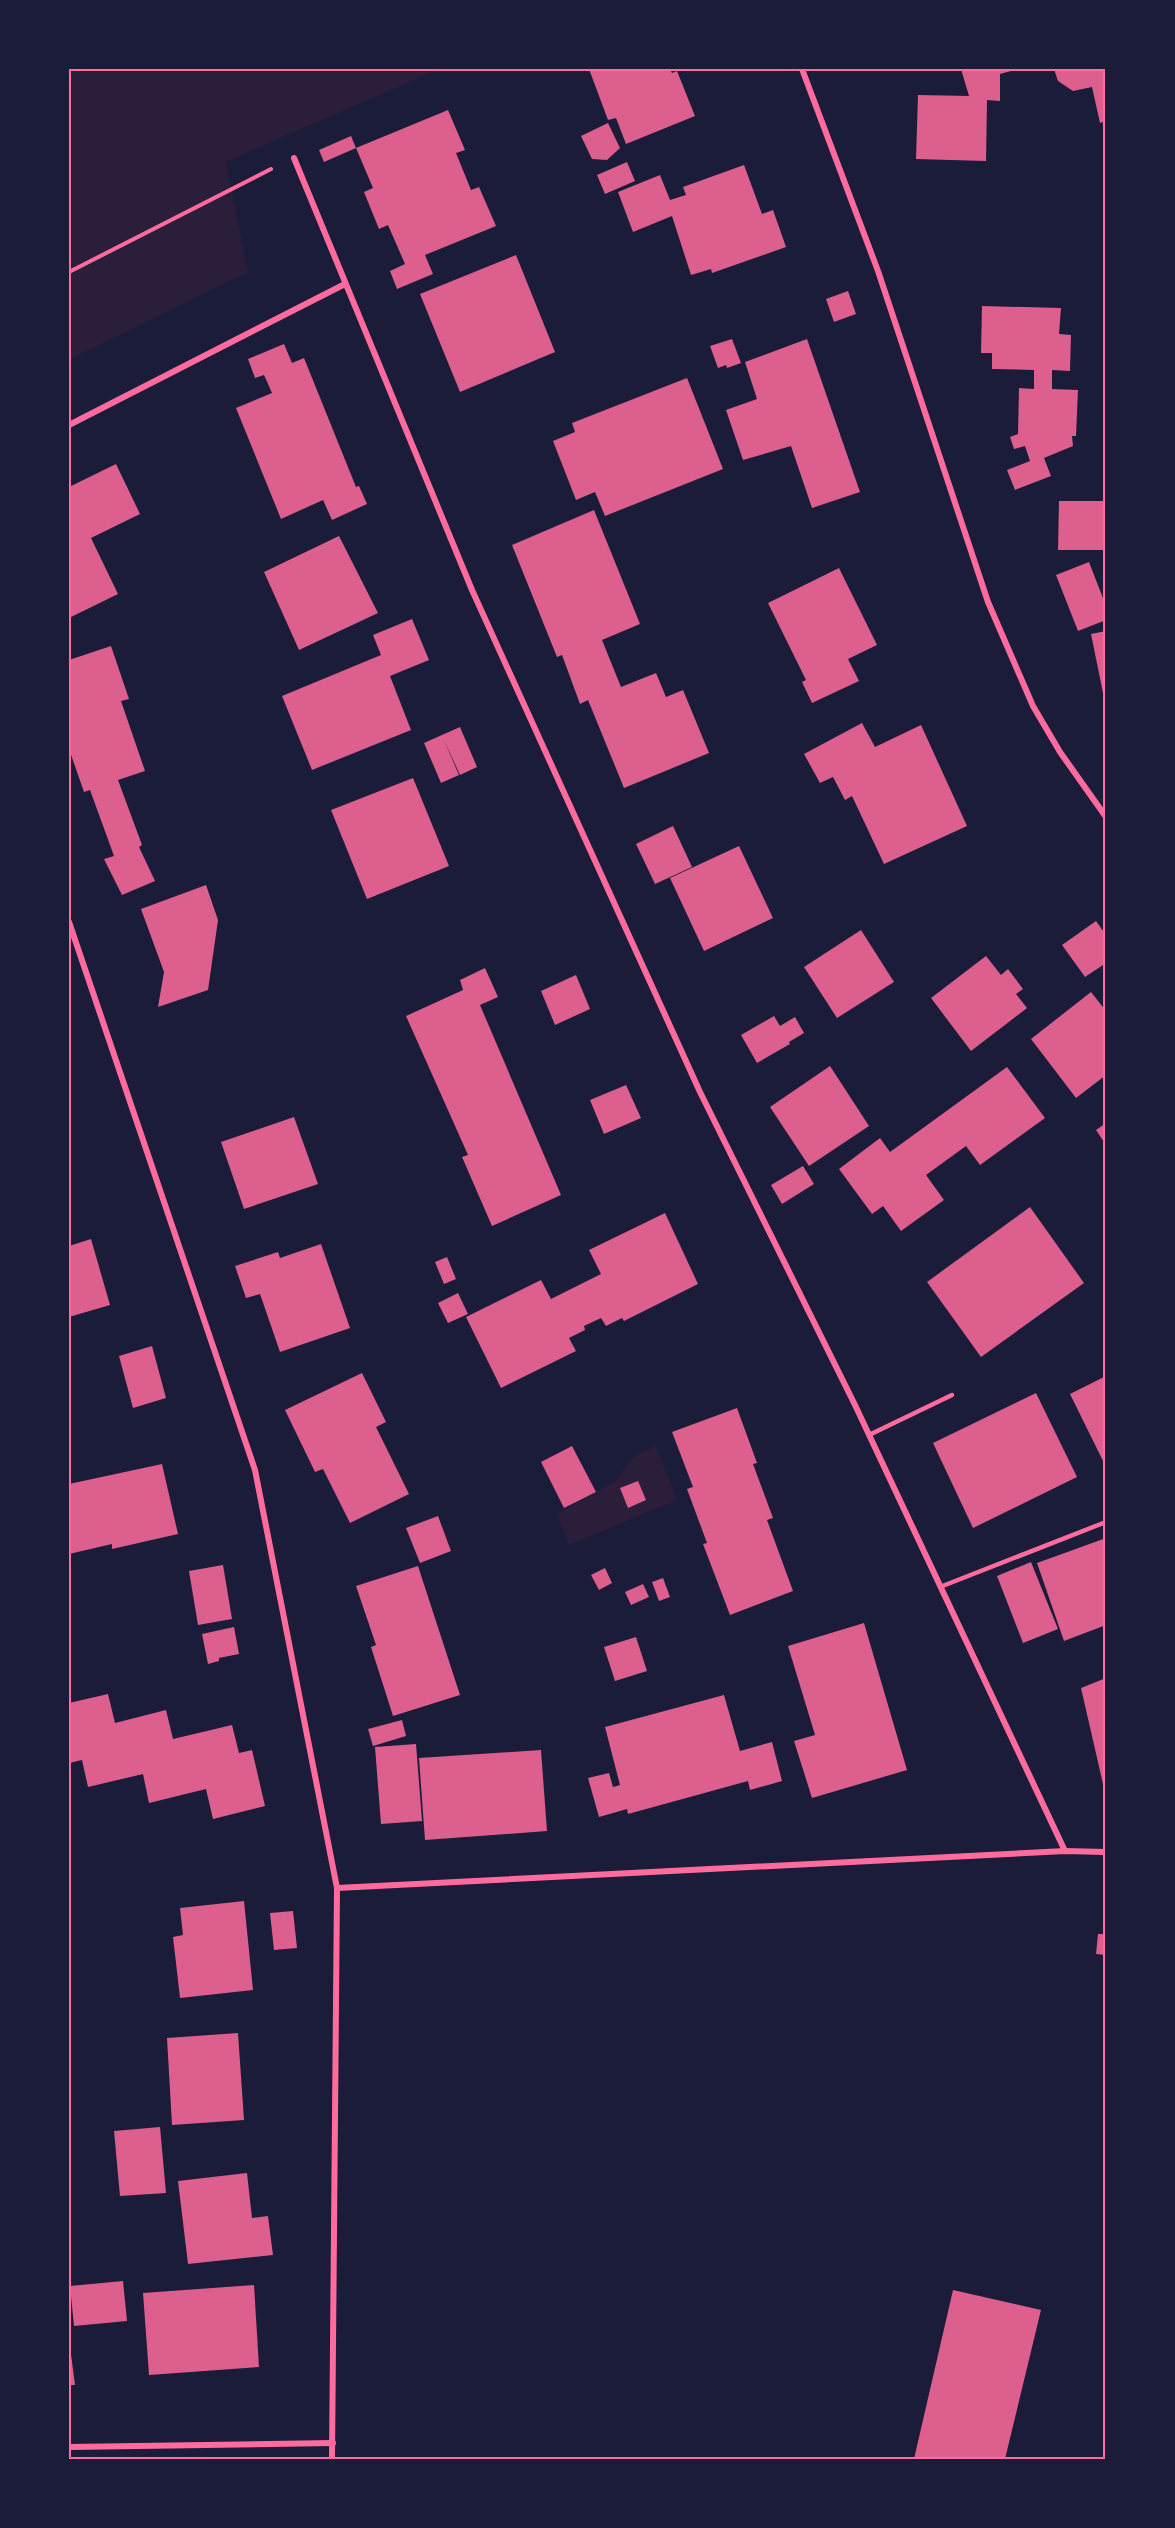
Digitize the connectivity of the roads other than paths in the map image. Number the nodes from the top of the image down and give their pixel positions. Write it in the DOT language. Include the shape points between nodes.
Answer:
graph roads {
  1 [pos="801,69"];
  2 [pos="294,158"];
  3 [pos="345,284"];
  4 [pos="69,425"];
  5 [pos="1106,818"];
  6 [pos="69,922"];
  7 [pos="952,1395"];
  8 [pos="869,1435"];
  9 [pos="1106,1522"];
  10 [pos="940,1587"];
  11 [pos="1065,1851"];
  12 [pos="1106,1852"];
  13 [pos="337,1888"];
  14 [pos="333,2442"];
  15 [pos="69,2447"];
  16 [pos="332,2459"];
  1 -- 5 [label="street" via="878,271 988,602 1033,706"];
  2 -- 3 [label="street"];
  3 -- 4 [label="street"];
  3 -- 8 [label="street" via="472,590 699,1092"];
  6 -- 13 [label="street" via="255,1470"];
  7 -- 8 [label="lane"];
  8 -- 10 [label="street"];
  9 -- 10 [label="lane"];
  10 -- 11 [label="street"];
  11 -- 12 [label="street"];
  11 -- 13 [label="street"];
  13 -- 14 [label="street"];
  14 -- 15 [label="street"];
  14 -- 16 [label="street"];
}
